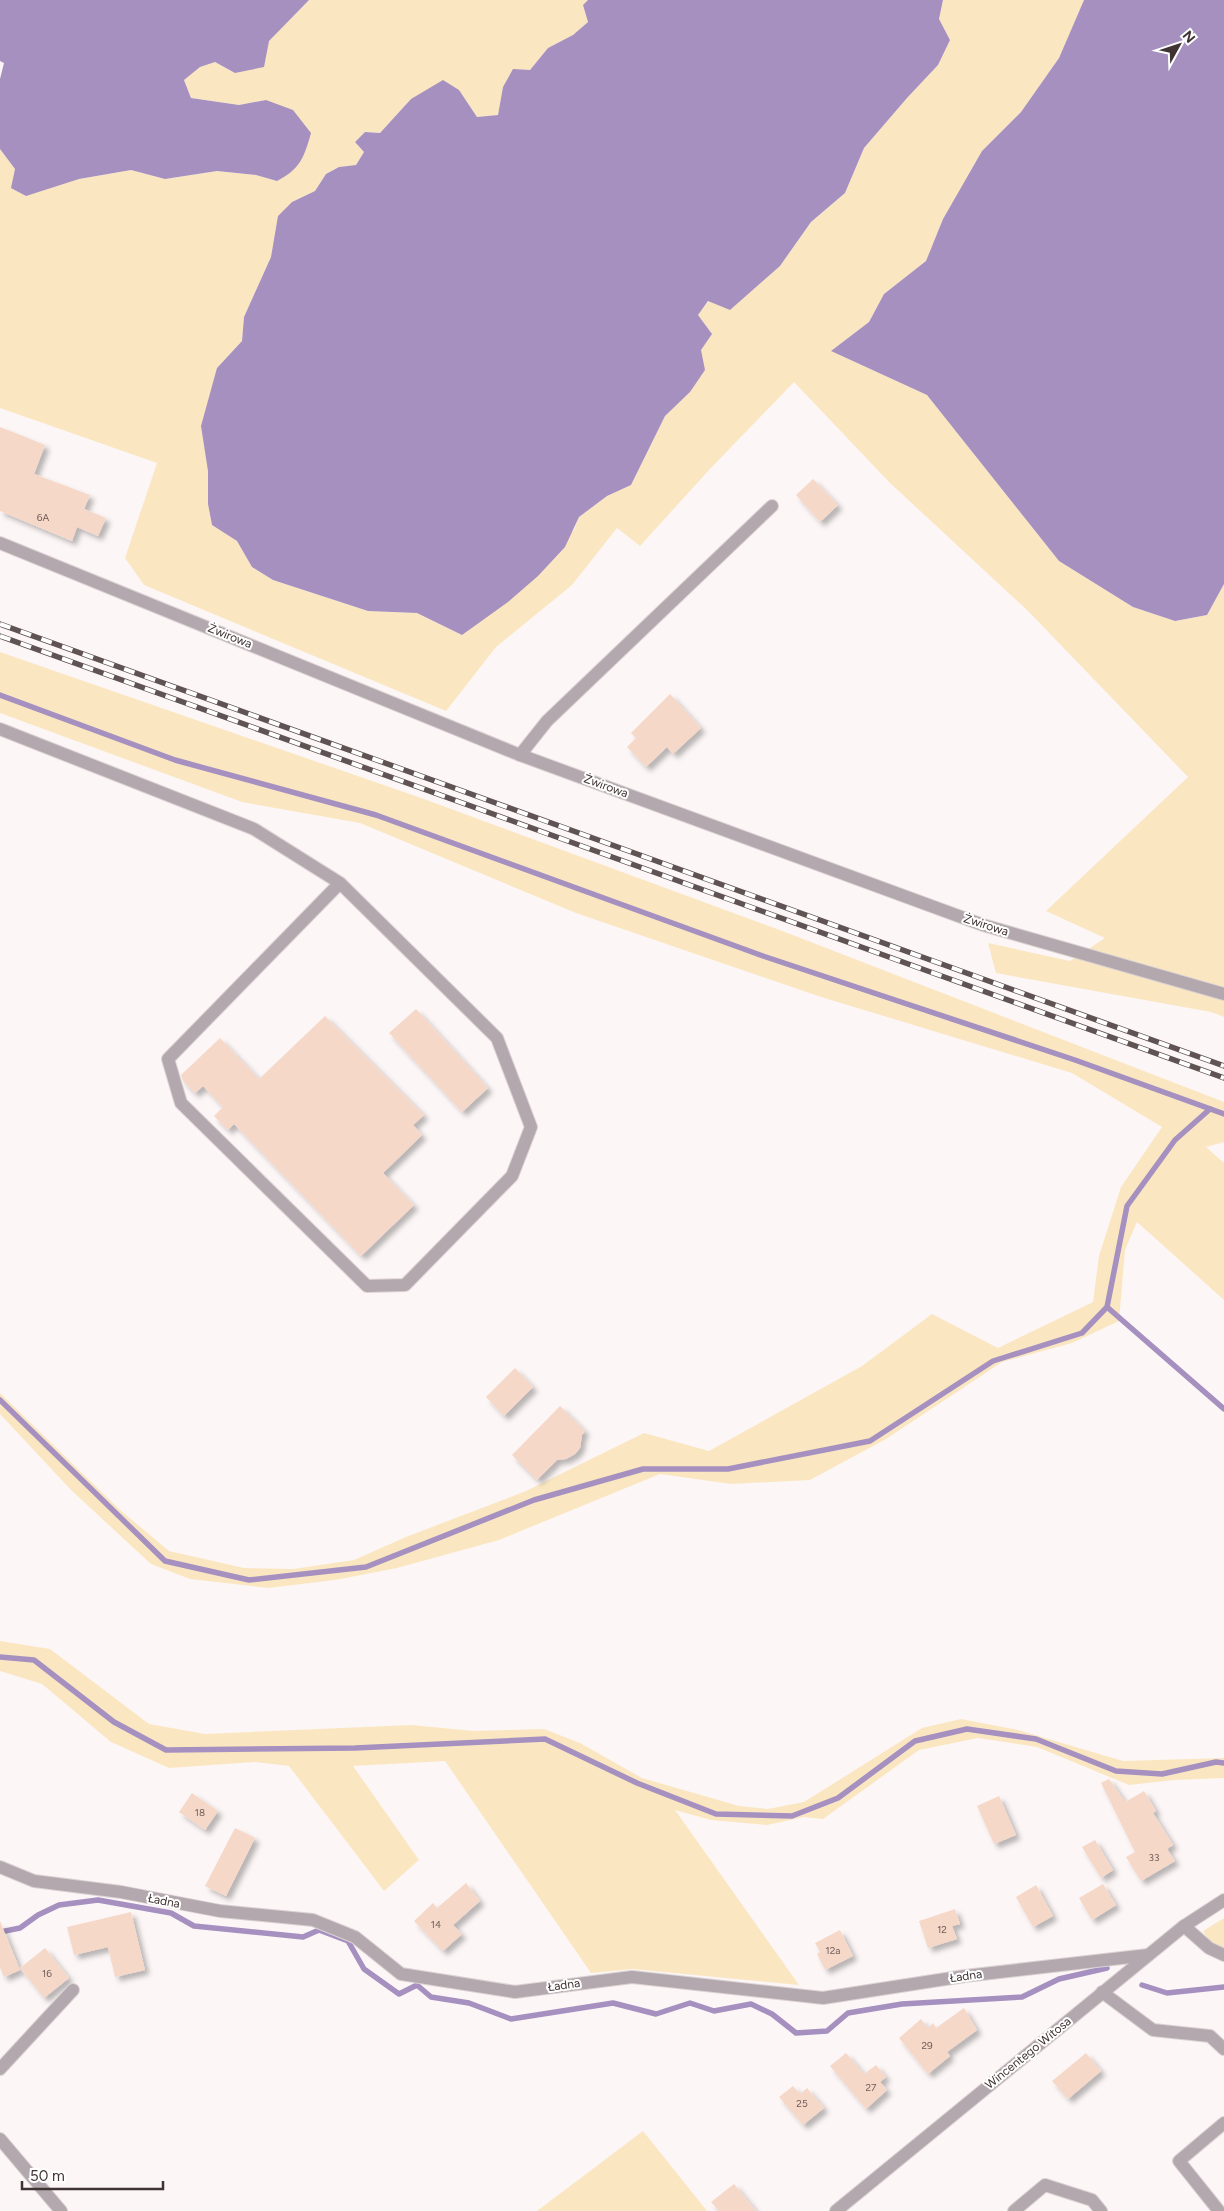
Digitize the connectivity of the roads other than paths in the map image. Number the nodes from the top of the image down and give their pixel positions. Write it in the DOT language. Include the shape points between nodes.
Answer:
graph roads {
  1 [pos="772,506"];
  2 [pos="0,543"];
  3 [pos="0,730"];
  4 [pos="520,755"];
  5 [pos="340,882"];
  6 [pos="1224,994"];
  7 [pos="0,1867"];
  8 [pos="1224,1900"];
  9 [pos="1184,1926"];
  10 [pos="1148,1955"];
  11 [pos="1224,1955"];
  12 [pos="73,1990"];
  13 [pos="1102,1992"];
  14 [pos="1224,2049"];
  15 [pos="0,2069"];
  16 [pos="1224,2123"];
  17 [pos="0,2139"];
  18 [pos="61,2211"];
  19 [pos="836,2211"];
  20 [pos="1014,2211"];
  21 [pos="1101,2211"];
  22 [pos="1219,2211"];
  1 -- 4 [label="street" via="547,721"];
  2 -- 4 [label="street, Żwirowa"];
  3 -- 5 [label="street" via="254,829"];
  4 -- 6 [label="street, Żwirowa" via="983,925"];
  5 -- 5 [label="street" via="168,1060 181,1103 367,1286 405,1285 512,1176 531,1127 497,1038"];
  7 -- 10 [label="street, Ładna" via="34,1881 121,1892 220,1911 313,1920 355,1937 401,1974 515,1992 632,1977 823,1998 965,1976"];
  8 -- 9 [label="street, Wincentego Witosa"];
  9 -- 10 [label="street, Wincentego Witosa"];
  9 -- 11 [label="street" via="1209,1948"];
  10 -- 13 [label="street, Wincentego Witosa"];
  12 -- 15 [label="street"];
  13 -- 14 [label="street" via="1153,2030 1210,2036"];
  13 -- 19 [label="street, Wincentego Witosa"];
  16 -- 22 [label="street" via="1179,2162"];
  17 -- 18 [label="street"];
  20 -- 21 [label="street" via="1045,2185 1092,2200"];
}
